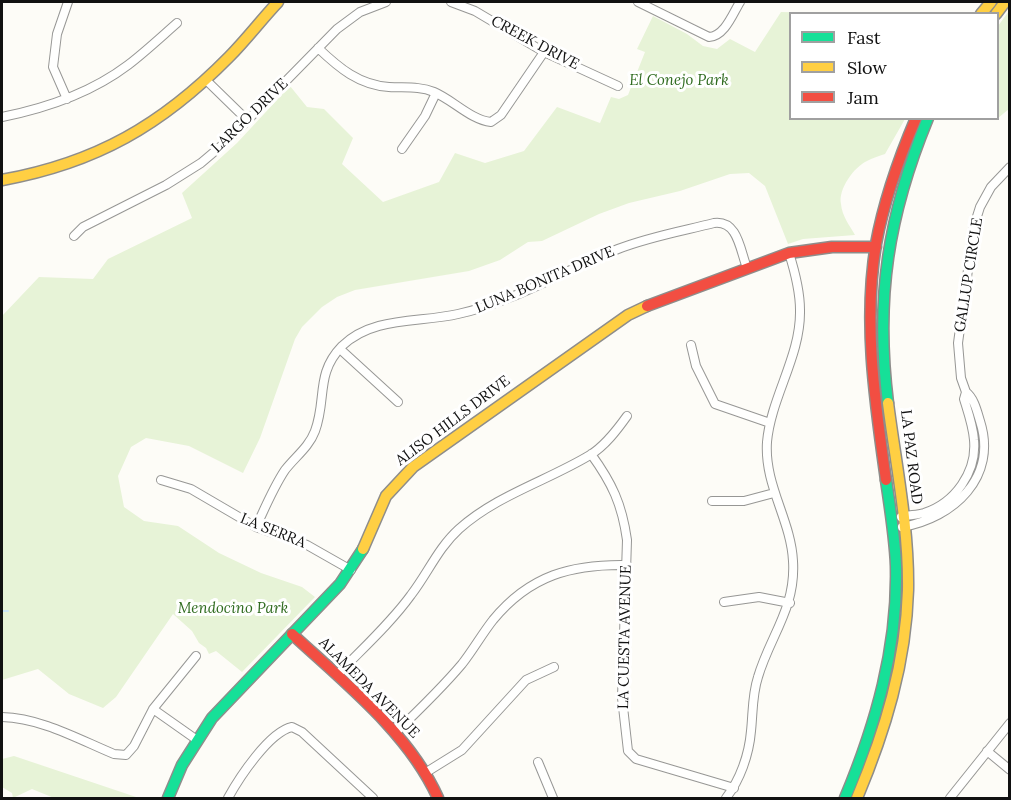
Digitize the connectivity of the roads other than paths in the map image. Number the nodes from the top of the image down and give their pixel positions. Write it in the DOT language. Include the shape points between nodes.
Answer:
graph roads {
  1 [pos="68,2"];
  2 [pos="278,2"];
  3 [pos="386,2"];
  4 [pos="451,2"];
  5 [pos="638,2"];
  6 [pos="740,2"];
  7 [pos="177,23"];
  8 [pos="318,48"];
  9 [pos="544,52"];
  10 [pos="206,80"];
  11 [pos="618,86"];
  12 [pos="436,93"];
  13 [pos="67,99"];
  14 [pos="2,117"];
  15 [pos="248,120"];
  16 [pos="915,120"];
  17 [pos="927,120"];
  18 [pos="402,149"];
  19 [pos="1010,167"];
  20 [pos="2,180"];
  21 [pos="74,237"];
  22 [pos="876,247"];
  23 [pos="888,247"];
  24 [pos="789,253"];
  25 [pos="747,268"];
  26 [pos="692,345"];
  27 [pos="340,349"];
  28 [pos="398,402"];
  29 [pos="627,416"];
  30 [pos="770,423"];
  31 [pos="591,454"];
  32 [pos="161,480"];
  33 [pos="774,493"];
  34 [pos="712,501"];
  35 [pos="904,522"];
  36 [pos="892,523"];
  37 [pos="256,527"];
  38 [pos="627,565"];
  39 [pos="351,570"];
  40 [pos="723,602"];
  41 [pos="790,603"];
  42 [pos="292,634"];
  43 [pos="196,656"];
  44 [pos="554,667"];
  45 [pos="337,675"];
  46 [pos="153,709"];
  47 [pos="2,717"];
  48 [pos="1010,723"];
  49 [pos="395,733"];
  50 [pos="197,740"];
  51 [pos="987,751"];
  52 [pos="538,762"];
  53 [pos="1010,770"];
  54 [pos="425,773"];
  55 [pos="734,788"];
  56 [pos="168,798"];
  57 [pos="228,798"];
  58 [pos="373,798"];
  59 [pos="438,798"];
  60 [pos="553,798"];
  61 [pos="726,798"];
  62 [pos="845,798"];
  63 [pos="857,798"];
  64 [pos="950,798"];
  1 -- 13 [label="street" via="57,34 53,67"];
  2 -- 10 [label="main road"];
  3 -- 8 [label="street, LARGO DRIVE" via="360,12"];
  4 -- 9 [label="street, CREEK DRIVE" via="475,11"];
  5 -- 6 [label="street" via="704,35 715,36"];
  7 -- 13 [label="street" via="128,65"];
  8 -- 12 [label="street" via="351,77"];
  8 -- 15 [label="street, LARGO DRIVE"];
  9 -- 11 [label="street, CREEK DRIVE"];
  9 -- 12 [label="street" via="501,116 491,122"];
  10 -- 15 [label="street"];
  10 -- 20 [label="main road" via="152,124 110,148 55,168"];
  12 -- 18 [label="street"];
  13 -- 14 [label="street"];
  15 -- 21 [label="street, LARGO DRIVE" via="201,163 83,227"];
  16 -- 22 [label="main road, LA PAZ ROAD" via="890,188"];
  17 -- 23 [label="main road, LA PAZ ROAD" via="902,186"];
  19 -- 35 [label="street, GALLUP CIRCLE" via="991,187 974,226 958,343 961,378 971,396 984,440 979,471 972,486 952,508 929,520"];
  22 -- 23 [label="street, ALISO HILLS DRIVE"];
  22 -- 24 [label="main road, ALISO HILLS DRIVE" via="835,245"];
  22 -- 36 [label="main road, LA PAZ ROAD" via="872,361"];
  23 -- 35 [label="main road, LA PAZ ROAD" via="882,319 884,362"];
  24 -- 25 [label="main road, ALISO HILLS DRIVE"];
  24 -- 30 [label="street" via="799,294 799,328"];
  25 -- 27 [label="street, LUNA BONITA DRIVE" via="733,229 725,223 714,223 618,249 525,291 460,314 367,328"];
  25 -- 39 [label="main road, ALISO HILLS DRIVE" via="628,315 423,459 386,496"];
  26 -- 30 [label="street" via="696,366 715,404"];
  27 -- 28 [label="street"];
  27 -- 37 [label="street, LUNA BONITA DRIVE" via="327,367 315,431 277,483"];
  29 -- 31 [label="street"];
  30 -- 33 [label="street" via="766,456"];
  31 -- 38 [label="street, LA CUESTA AVENUE" via="618,498 627,540"];
  31 -- 45 [label="street" via="494,504 459,529 395,615"];
  32 -- 37 [label="street, LA SERRA" via="191,489"];
  33 -- 34 [label="street" via="744,501"];
  33 -- 41 [label="street" via="791,541"];
  35 -- 36 [label="street, GALLUP CIRCLE"];
  35 -- 63 [label="main road, LA PAZ ROAD" via="907,605 900,671 888,721"];
  36 -- 62 [label="main road, LA PAZ ROAD" via="896,592 888,670 877,717"];
  37 -- 39 [label="street, LA SERRA" via="307,545"];
  38 -- 49 [label="street" via="563,571 512,600 437,693"];
  38 -- 55 [label="street, LA CUESTA AVENUE" via="622,698 628,751 636,759"];
  39 -- 42 [label="main road, ALISO HILLS DRIVE"];
  40 -- 41 [label="street" via="759,597"];
  41 -- 55 [label="street" via="758,677 747,756"];
  42 -- 45 [label="main road, ALAMEDA AVENUE"];
  42 -- 50 [label="main road, ALISO HILLS DRIVE" via="212,718"];
  43 -- 46 [label="street"];
  44 -- 54 [label="street" via="526,680 462,750"];
  45 -- 49 [label="main road, ALAMEDA AVENUE"];
  46 -- 47 [label="street" via="126,755 38,723"];
  46 -- 50 [label="street"];
  48 -- 51 [label="street"];
  49 -- 54 [label="main road, ALAMEDA AVENUE"];
  50 -- 56 [label="main road, ALISO HILLS DRIVE"];
  51 -- 53 [label="street"];
  51 -- 64 [label="street"];
  52 -- 60 [label="street"];
  54 -- 59 [label="main road, ALAMEDA AVENUE"];
  55 -- 61 [label="street"];
  57 -- 58 [label="street" via="255,758 282,731 292,727"];
}
